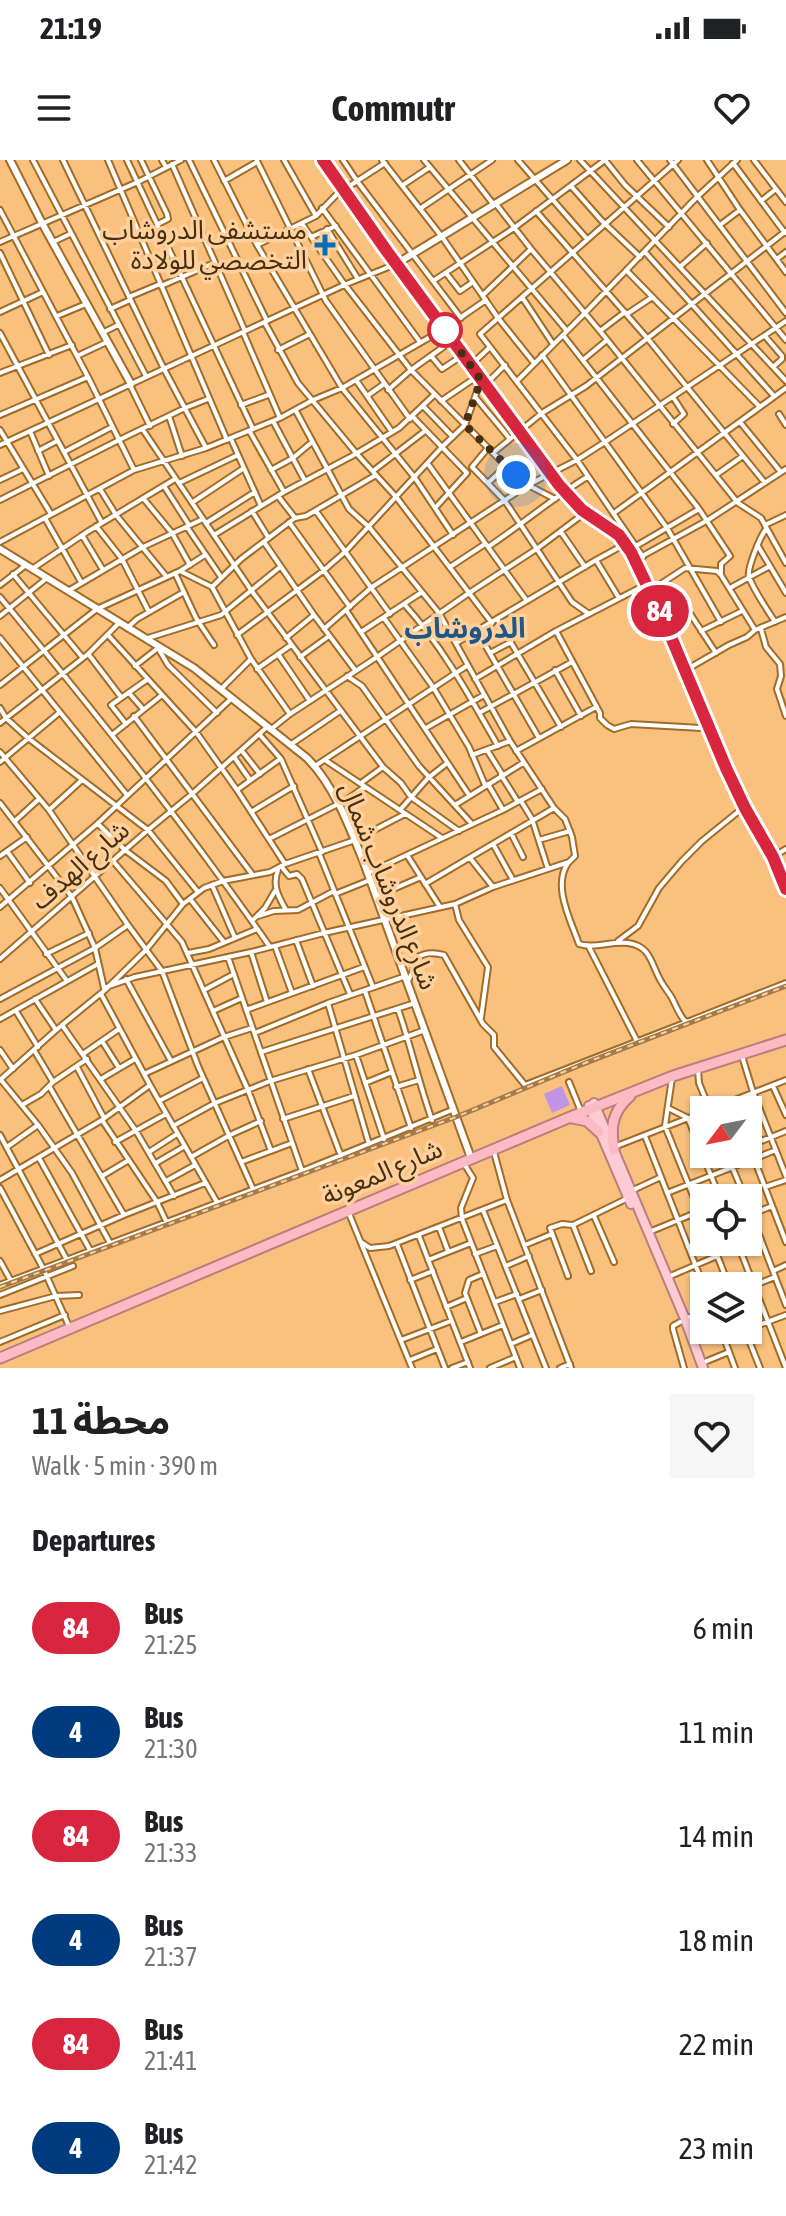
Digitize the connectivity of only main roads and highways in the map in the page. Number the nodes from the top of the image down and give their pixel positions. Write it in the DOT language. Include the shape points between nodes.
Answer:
graph roads {
  1 [pos="786,1040"];
  2 [pos="639,1089"];
  3 [pos="590,1107"];
  4 [pos="568,1118"];
  5 [pos="599,1132"];
  6 [pos="613,1151"];
  7 [pos="468,1158"];
  8 [pos="630,1194"];
  9 [pos="683,1320"];
  10 [pos="0,1355"];
  11 [pos="703,1365"];
  1 -- 2 [label="highway, شارع المعونة"];
  1 -- 3 [label="highway, شارع المعونة" via="663,1076"];
  2 -- 3 [label="highway, شارع المعونة"];
  2 -- 6 [label="highway" via="616,1112"];
  3 -- 4 [label="highway, شارع المعونة"];
  3 -- 5 [label="main road"];
  3 -- 6 [label="main road"];
  3 -- 7 [label="highway, شارع المعونة"];
  4 -- 5 [label="highway" via="587,1121"];
  4 -- 7 [label="highway, شارع المعونة"];
  5 -- 6 [label="main road"];
  6 -- 8 [label="main road"];
  7 -- 10 [label="highway, شارع المعونة"];
  7 -- 10 [label="highway, شارع المعونة" via="67,1320"];
  8 -- 9 [label="main road"];
  8 -- 9 [label="main road"];
  9 -- 11 [label="main road"];
}
